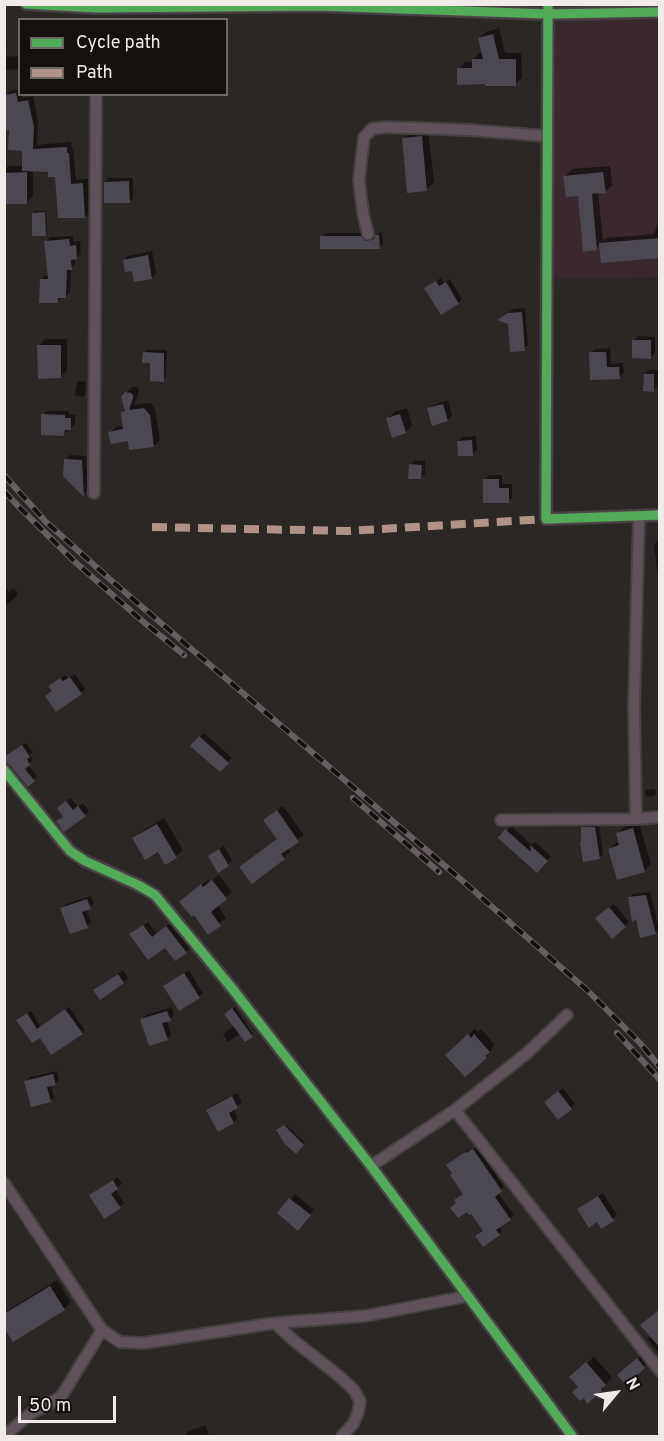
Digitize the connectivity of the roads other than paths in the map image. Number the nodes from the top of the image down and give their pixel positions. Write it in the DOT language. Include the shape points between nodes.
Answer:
graph roads {
  1 [pos="26,4"];
  2 [pos="476,8"];
  3 [pos="548,9"];
  4 [pos="660,12"];
  5 [pos="97,14"];
  6 [pos="96,96"];
  7 [pos="548,136"];
  8 [pos="368,234"];
  9 [pos="94,493"];
  10 [pos="660,515"];
  11 [pos="639,516"];
  12 [pos="4,770"];
  13 [pos="660,817"];
  14 [pos="636,819"];
  15 [pos="501,820"];
  16 [pos="567,1015"];
  17 [pos="455,1110"];
  18 [pos="371,1166"];
  19 [pos="4,1183"];
  20 [pos="468,1296"];
  21 [pos="275,1323"];
  22 [pos="102,1330"];
  23 [pos="660,1371"];
  24 [pos="4,1436"];
  25 [pos="342,1437"];
  26 [pos="572,1437"];
  1 -- 5 [label="street"];
  2 -- 3 [label="street"];
  2 -- 5 [label="street" via="319,6"];
  3 -- 4 [label="street"];
  3 -- 7 [label="street"];
  6 -- 9 [label="street"];
  7 -- 8 [label="street" via="372,129 364,137 359,180"];
  7 -- 11 [label="street" via="546,519"];
  10 -- 11 [label="street"];
  11 -- 14 [label="street" via="634,706"];
  12 -- 18 [label="street" via="70,851 155,895"];
  13 -- 14 [label="street"];
  14 -- 15 [label="street"];
  16 -- 17 [label="street" via="526,1054"];
  17 -- 18 [label="street"];
  17 -- 23 [label="street"];
  18 -- 20 [label="street"];
  19 -- 22 [label="street"];
  20 -- 21 [label="street" via="365,1316"];
  20 -- 26 [label="street"];
  21 -- 22 [label="street" via="144,1343 120,1342"];
  21 -- 25 [label="street" via="354,1390 360,1401 358,1413"];
  22 -- 24 [label="street" via="61,1397 30,1414"];
}
